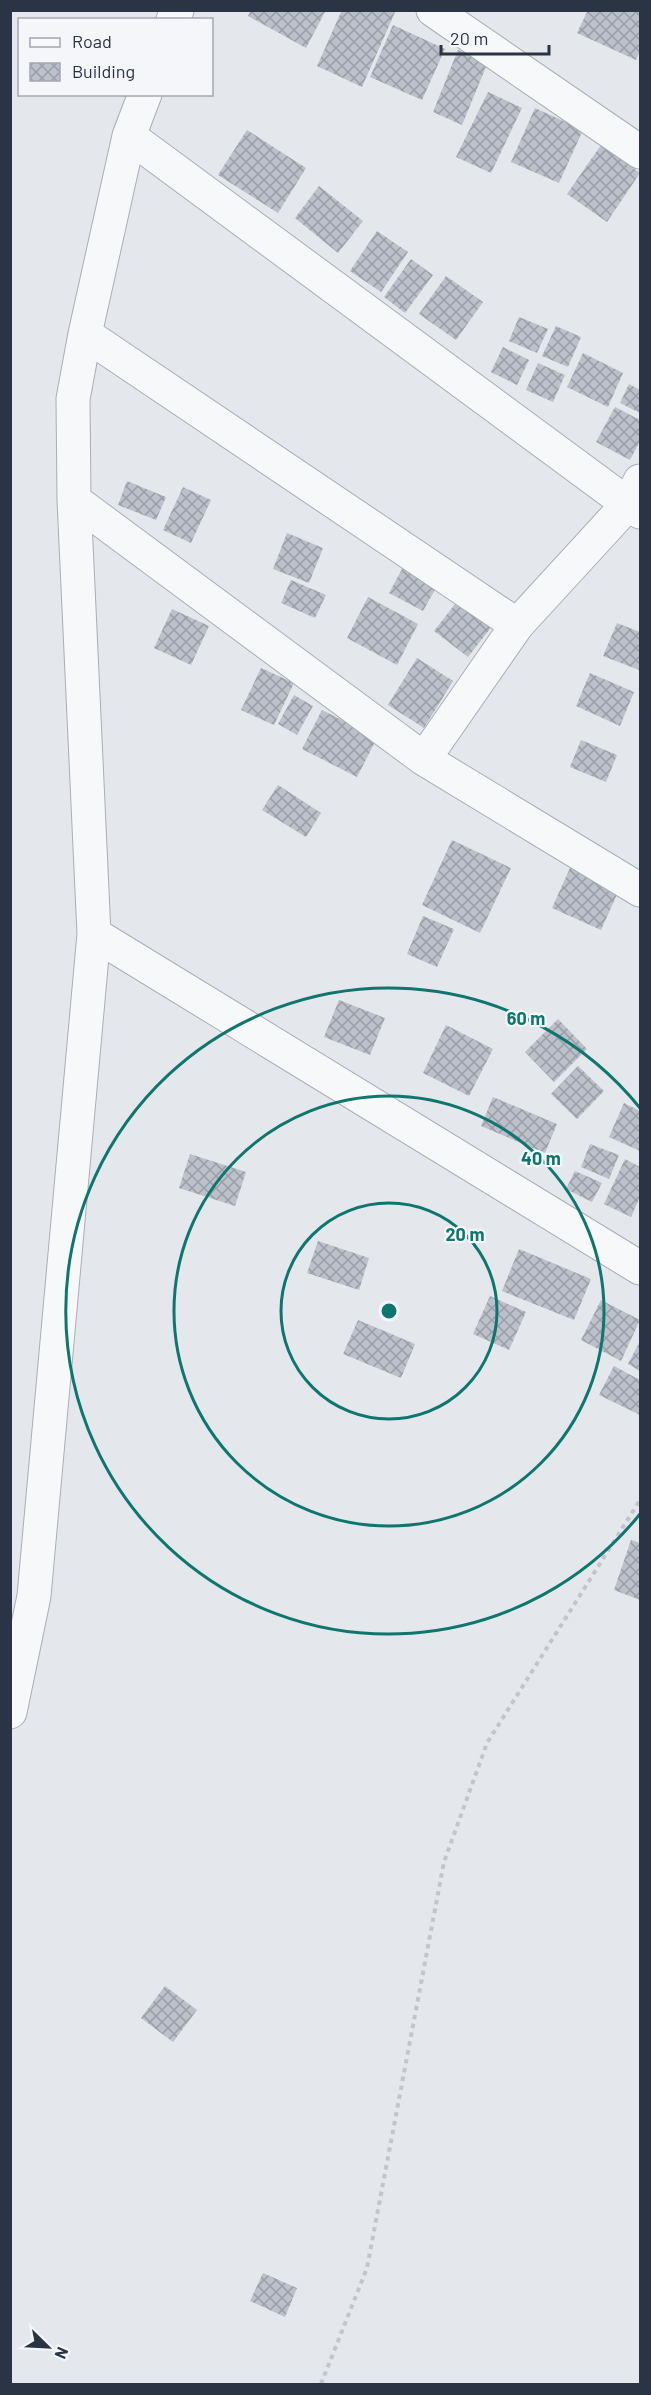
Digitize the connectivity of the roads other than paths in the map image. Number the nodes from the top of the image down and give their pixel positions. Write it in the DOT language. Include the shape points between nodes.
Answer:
graph roads {
  1 [pos="432,10"];
  2 [pos="144,96"];
  3 [pos="129,136"];
  4 [pos="640,152"];
  5 [pos="85,334"];
  6 [pos="636,499"];
  7 [pos="74,500"];
  8 [pos="518,626"];
  9 [pos="424,759"];
  10 [pos="640,890"];
  11 [pos="94,934"];
  12 [pos="640,1268"];
  13 [pos="10,1712"];
  1 -- 4 [label="street"];
  2 -- 3 [label="street"];
  3 -- 5 [label="street"];
  3 -- 6 [label="street"];
  5 -- 7 [label="street" via="73,399"];
  5 -- 8 [label="street"];
  6 -- 8 [label="street"];
  7 -- 9 [label="street"];
  7 -- 11 [label="street"];
  8 -- 9 [label="street"];
  9 -- 10 [label="street"];
  11 -- 12 [label="street"];
  11 -- 13 [label="street" via="34,1596"];
}
